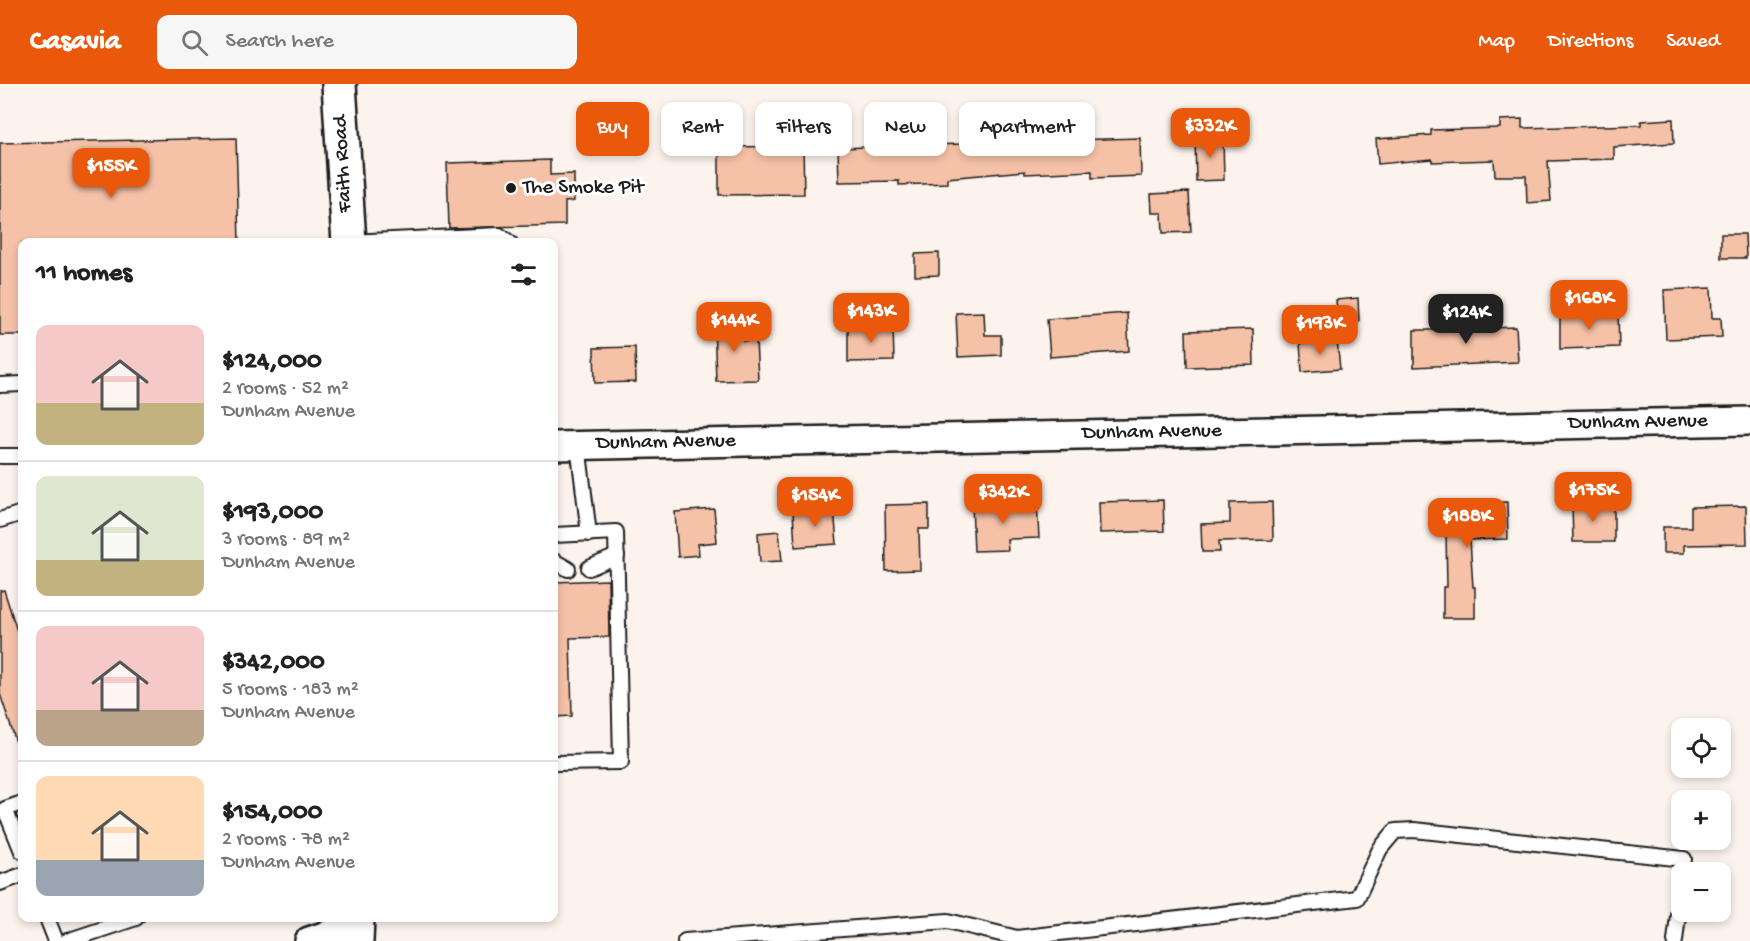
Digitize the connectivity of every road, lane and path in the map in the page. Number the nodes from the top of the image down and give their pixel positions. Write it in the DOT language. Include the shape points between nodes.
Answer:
graph roads {
  1 [pos="339,84"];
  2 [pos="349,238"];
  3 [pos="435,238"];
  4 [pos="503,238"];
  5 [pos="18,384"];
  6 [pos="0,385"];
  7 [pos="1750,421"];
  8 [pos="566,445"];
  9 [pos="0,456"];
  10 [pos="18,456"];
  11 [pos="18,514"];
  12 [pos="0,520"];
  13 [pos="589,534"];
  14 [pos="558,536"];
  15 [pos="617,556"];
  16 [pos="558,563"];
  17 [pos="589,568"];
  18 [pos="568,569"];
  19 [pos="558,763"];
  20 [pos="3,802"];
  21 [pos="18,803"];
  22 [pos="18,841"];
  23 [pos="1684,862"];
  24 [pos="18,876"];
  25 [pos="0,883"];
  26 [pos="49,922"];
  27 [pos="124,922"];
  28 [pos="1677,922"];
  29 [pos="357,928"];
  30 [pos="56,941"];
  31 [pos="67,941"];
  32 [pos="309,941"];
  33 [pos="686,941"];
  34 [pos="1675,941"];
  1 -- 2 [label="main road, Faith Road"];
  3 -- 4 [label="lane"];
  5 -- 6 [label="lane"];
  7 -- 8 [label="street, Dunham Avenue"];
  8 -- 13 [label="lane"];
  9 -- 10 [label="lane"];
  11 -- 12 [label="lane"];
  13 -- 14 [label="lane"];
  13 -- 15 [label="lane" via="616,532"];
  15 -- 17 [label="lane"];
  15 -- 19 [label="lane" via="621,762"];
  16 -- 18 [label="lane"];
  20 -- 21 [label="lane"];
  20 -- 22 [label="lane"];
  23 -- 33 [label="lane" via="1684,859 1395,831 1380,849 1358,898 1017,938 948,921"];
  24 -- 25 [label="lane"];
  26 -- 30 [label="lane"];
  27 -- 31 [label="lane"];
  28 -- 34 [label="lane"];
  29 -- 32 [label="street"];
}
